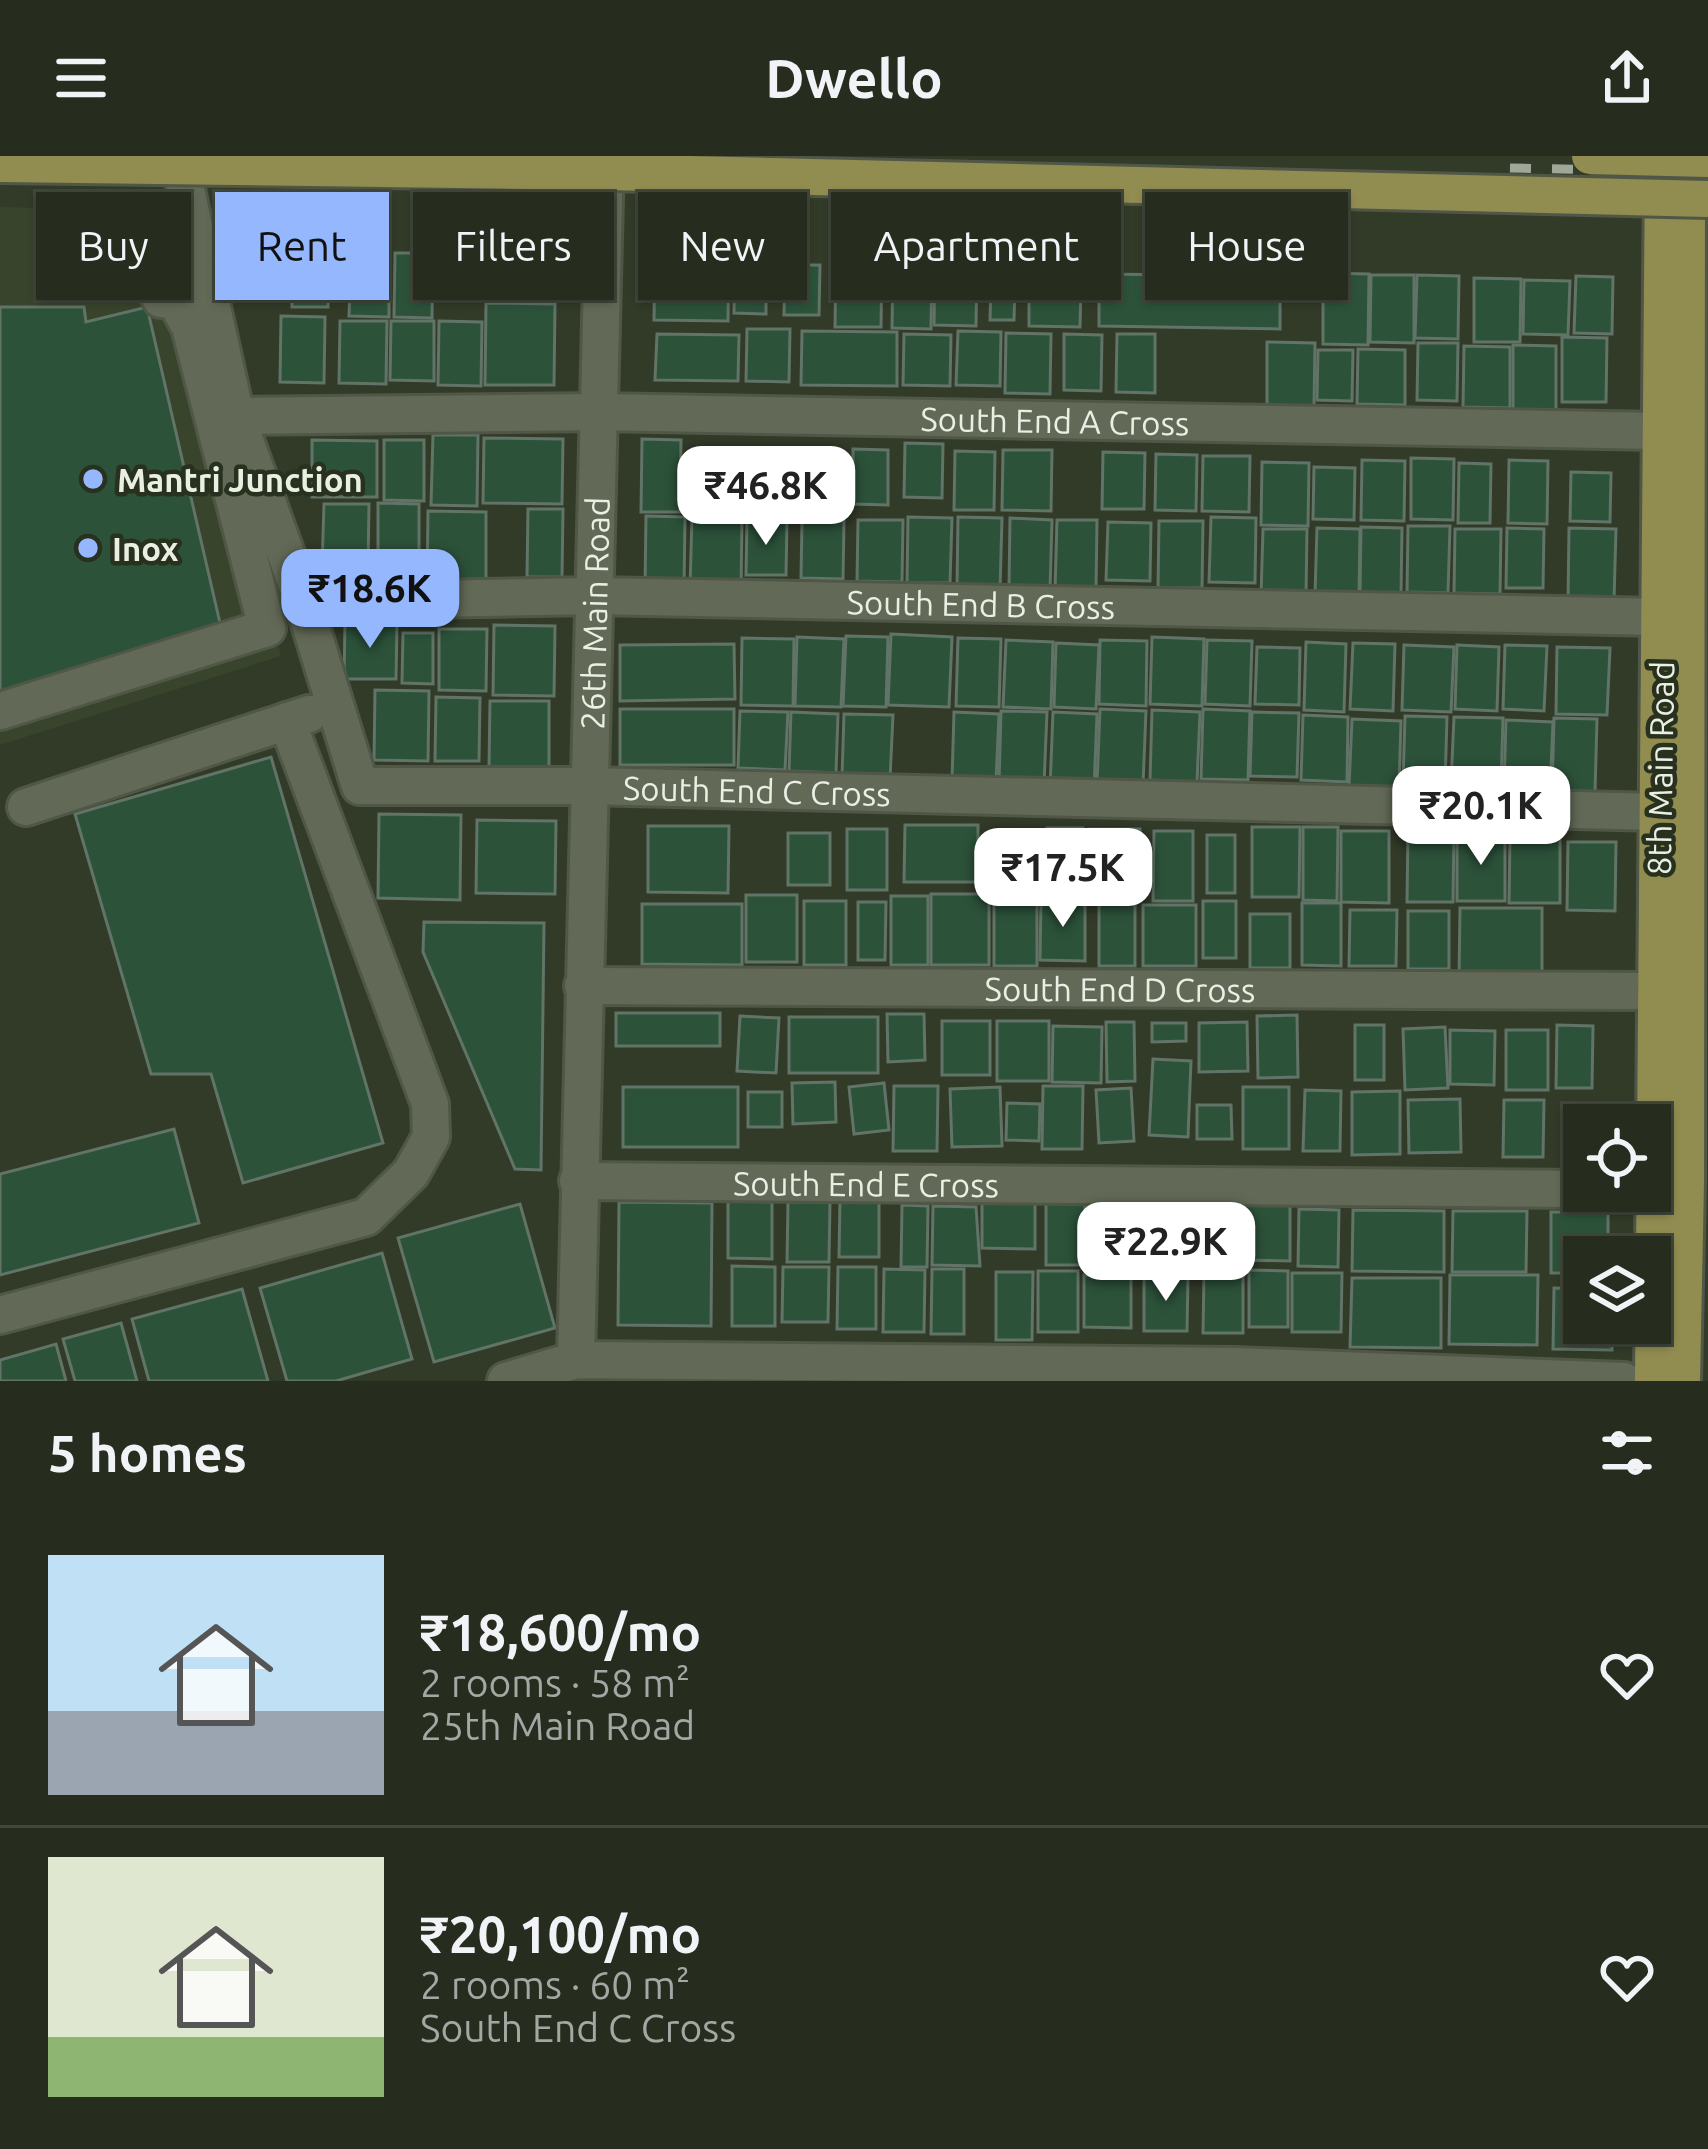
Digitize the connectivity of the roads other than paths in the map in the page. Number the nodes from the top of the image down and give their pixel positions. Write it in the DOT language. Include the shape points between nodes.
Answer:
graph roads {
  1 [pos="1590,156"];
  2 [pos="1664,156"];
  3 [pos="1687,156"];
  4 [pos="1708,159"];
  5 [pos="0,164"];
  6 [pos="185,169"];
  7 [pos="605,170"];
  8 [pos="0,180"];
  9 [pos="1691,208"];
  10 [pos="198,247"];
  11 [pos="598,412"];
  12 [pos="236,416"];
  13 [pos="1685,432"];
  14 [pos="593,596"];
  15 [pos="305,609"];
  16 [pos="1686,617"];
  17 [pos="267,628"];
  18 [pos="335,705"];
  19 [pos="0,712"];
  20 [pos="287,721"];
  21 [pos="589,786"];
  22 [pos="26,808"];
  23 [pos="1684,812"];
  24 [pos="583,986"];
  25 [pos="1684,991"];
  26 [pos="578,1181"];
  27 [pos="1675,1186"];
  28 [pos="1563,1189"];
  29 [pos="0,1316"];
  30 [pos="576,1360"];
  31 [pos="1237,1374"];
  32 [pos="506,1381"];
  33 [pos="1624,1381"];
  34 [pos="1653,1381"];
  35 [pos="1682,1381"];
  1 -- 4 [label="main road, bridge"];
  2 -- 9 [label="main road, 8th Main Road"];
  3 -- 9 [label="main road, 8th Main Road"];
  5 -- 9 [label="main road, bridge" via="632,172"];
  6 -- 7 [label="main road"];
  6 -- 8 [label="main road"];
  6 -- 10 [label="street"];
  7 -- 9 [label="main road"];
  7 -- 11 [label="street, 26th Main Road"];
  9 -- 13 [label="main road, 8th Main Road"];
  10 -- 12 [label="street"];
  10 -- 17 [label="street" via="151,251 143,266 190,327"];
  11 -- 12 [label="street, South End A Cross"];
  11 -- 13 [label="street, South End A Cross"];
  11 -- 14 [label="street, 26th Main Road"];
  12 -- 15 [label="street"];
  13 -- 16 [label="main road, 8th Main Road"];
  14 -- 15 [label="street, South End B Cross"];
  14 -- 16 [label="street, South End B Cross"];
  14 -- 21 [label="street, 26th Main Road"];
  15 -- 17 [label="street, South End B Cross"];
  15 -- 18 [label="street"];
  16 -- 23 [label="main road, 8th Main Road"];
  17 -- 19 [label="street, South End B Cross"];
  18 -- 20 [label="street"];
  18 -- 21 [label="street, South End C Cross" via="360,786"];
  20 -- 22 [label="street"];
  20 -- 29 [label="street" via="430,1104 431,1137 411,1173 366,1217"];
  21 -- 23 [label="street, South End C Cross"];
  21 -- 24 [label="street, 26th Main Road"];
  23 -- 25 [label="main road, 8th Main Road"];
  24 -- 25 [label="street, South End D Cross"];
  24 -- 26 [label="street, 26th Main Road"];
  25 -- 27 [label="main road, 8th Main Road"];
  26 -- 28 [label="street, South End E Cross"];
  26 -- 30 [label="street, 26th Main Road"];
  27 -- 34 [label="main road, 8th Main Road"];
  27 -- 35 [label="main road, 8th Main Road"];
  30 -- 31 [label="street"];
  30 -- 32 [label="street"];
  31 -- 33 [label="street"];
}
